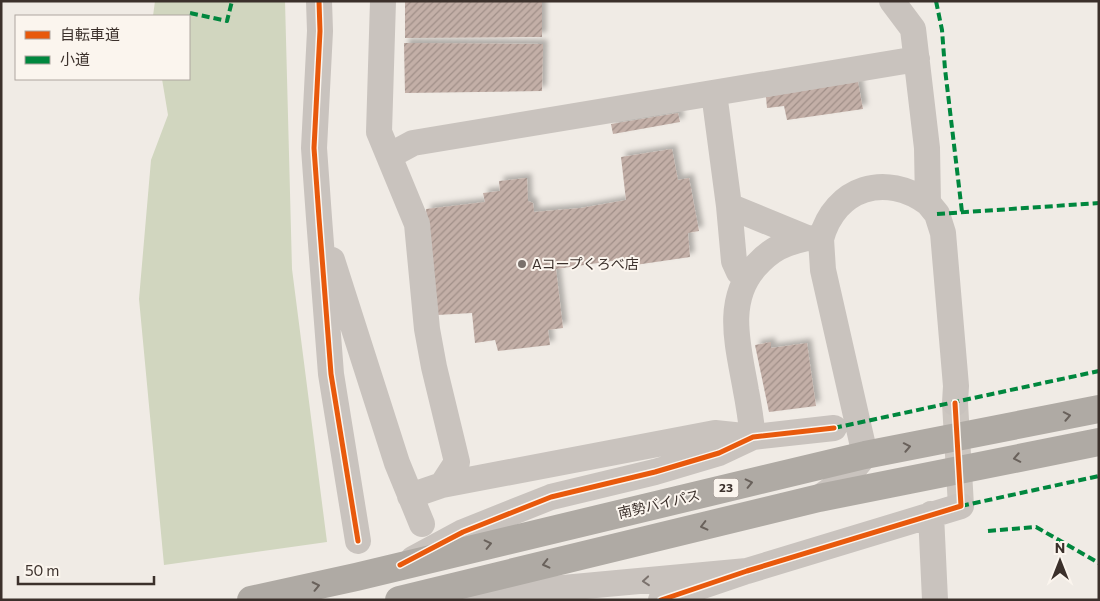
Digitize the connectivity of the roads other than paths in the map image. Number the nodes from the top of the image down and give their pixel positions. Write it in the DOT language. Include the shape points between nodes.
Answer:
graph roads {
  1 [pos="319,1"];
  2 [pos="382,1"];
  3 [pos="892,1"];
  4 [pos="917,59"];
  5 [pos="714,93"];
  6 [pos="389,156"];
  7 [pos="928,203"];
  8 [pos="729,206"];
  9 [pos="319,218"];
  10 [pos="814,238"];
  11 [pos="747,278"];
  12 [pos="955,402"];
  13 [pos="1099,409"];
  14 [pos="834,428"];
  15 [pos="753,437"];
  16 [pos="1099,442"];
  17 [pos="865,455"];
  18 [pos="442,485"];
  19 [pos="410,496"];
  20 [pos="819,498"];
  21 [pos="961,506"];
  22 [pos="931,514"];
  23 [pos="422,524"];
  24 [pos="358,541"];
  25 [pos="400,566"];
  26 [pos="747,571"];
  27 [pos="404,599"];
  28 [pos="251,600"];
  29 [pos="661,600"];
  30 [pos="935,600"];
  1 -- 9 [label="street" via="314,148"];
  2 -- 6 [label="street" via="379,132"];
  3 -- 4 [label="street" via="913,30"];
  4 -- 5 [label="street"];
  4 -- 7 [label="street" via="927,148"];
  5 -- 6 [label="street" via="413,143"];
  5 -- 8 [label="street"];
  6 -- 18 [label="street" via="417,224 427,329 457,462"];
  7 -- 10 [label="street" via="901,188 864,190 844,201"];
  7 -- 12 [label="street" via="937,214 943,233"];
  8 -- 10 [label="street"];
  8 -- 11 [label="street" via="734,261 739,272"];
  9 -- 19 [label="street"];
  9 -- 24 [label="street" via="330,374"];
  10 -- 11 [label="street" via="778,247 763,258"];
  10 -- 17 [label="street"];
  11 -- 15 [label="street" via="740,290 735,317"];
  17 -- 13 [label="highway, 南勢バイパス / 23, one-way"];
  14 -- 15 [label="street"];
  15 -- 18 [label="street" via="715,433"];
  15 -- 25 [label="street" via="719,453 551,497 463,532"];
  16 -- 20 [label="highway, 23, one-way"];
  17 -- 20 [label="street" via="846,479"];
  25 -- 17 [label="highway, 南勢バイパス / 23, one-way"];
  18 -- 19 [label="street"];
  19 -- 23 [label="street"];
  20 -- 27 [label="highway, 23, one-way"];
  21 -- 22 [label="street"];
  22 -- 26 [label="street"];
  22 -- 30 [label="street"];
  28 -- 25 [label="highway, 南勢バイパス / 23, one-way"];
  26 -- 27 [label="street, one-way" via="500,594"];
  26 -- 29 [label="street"];
}
